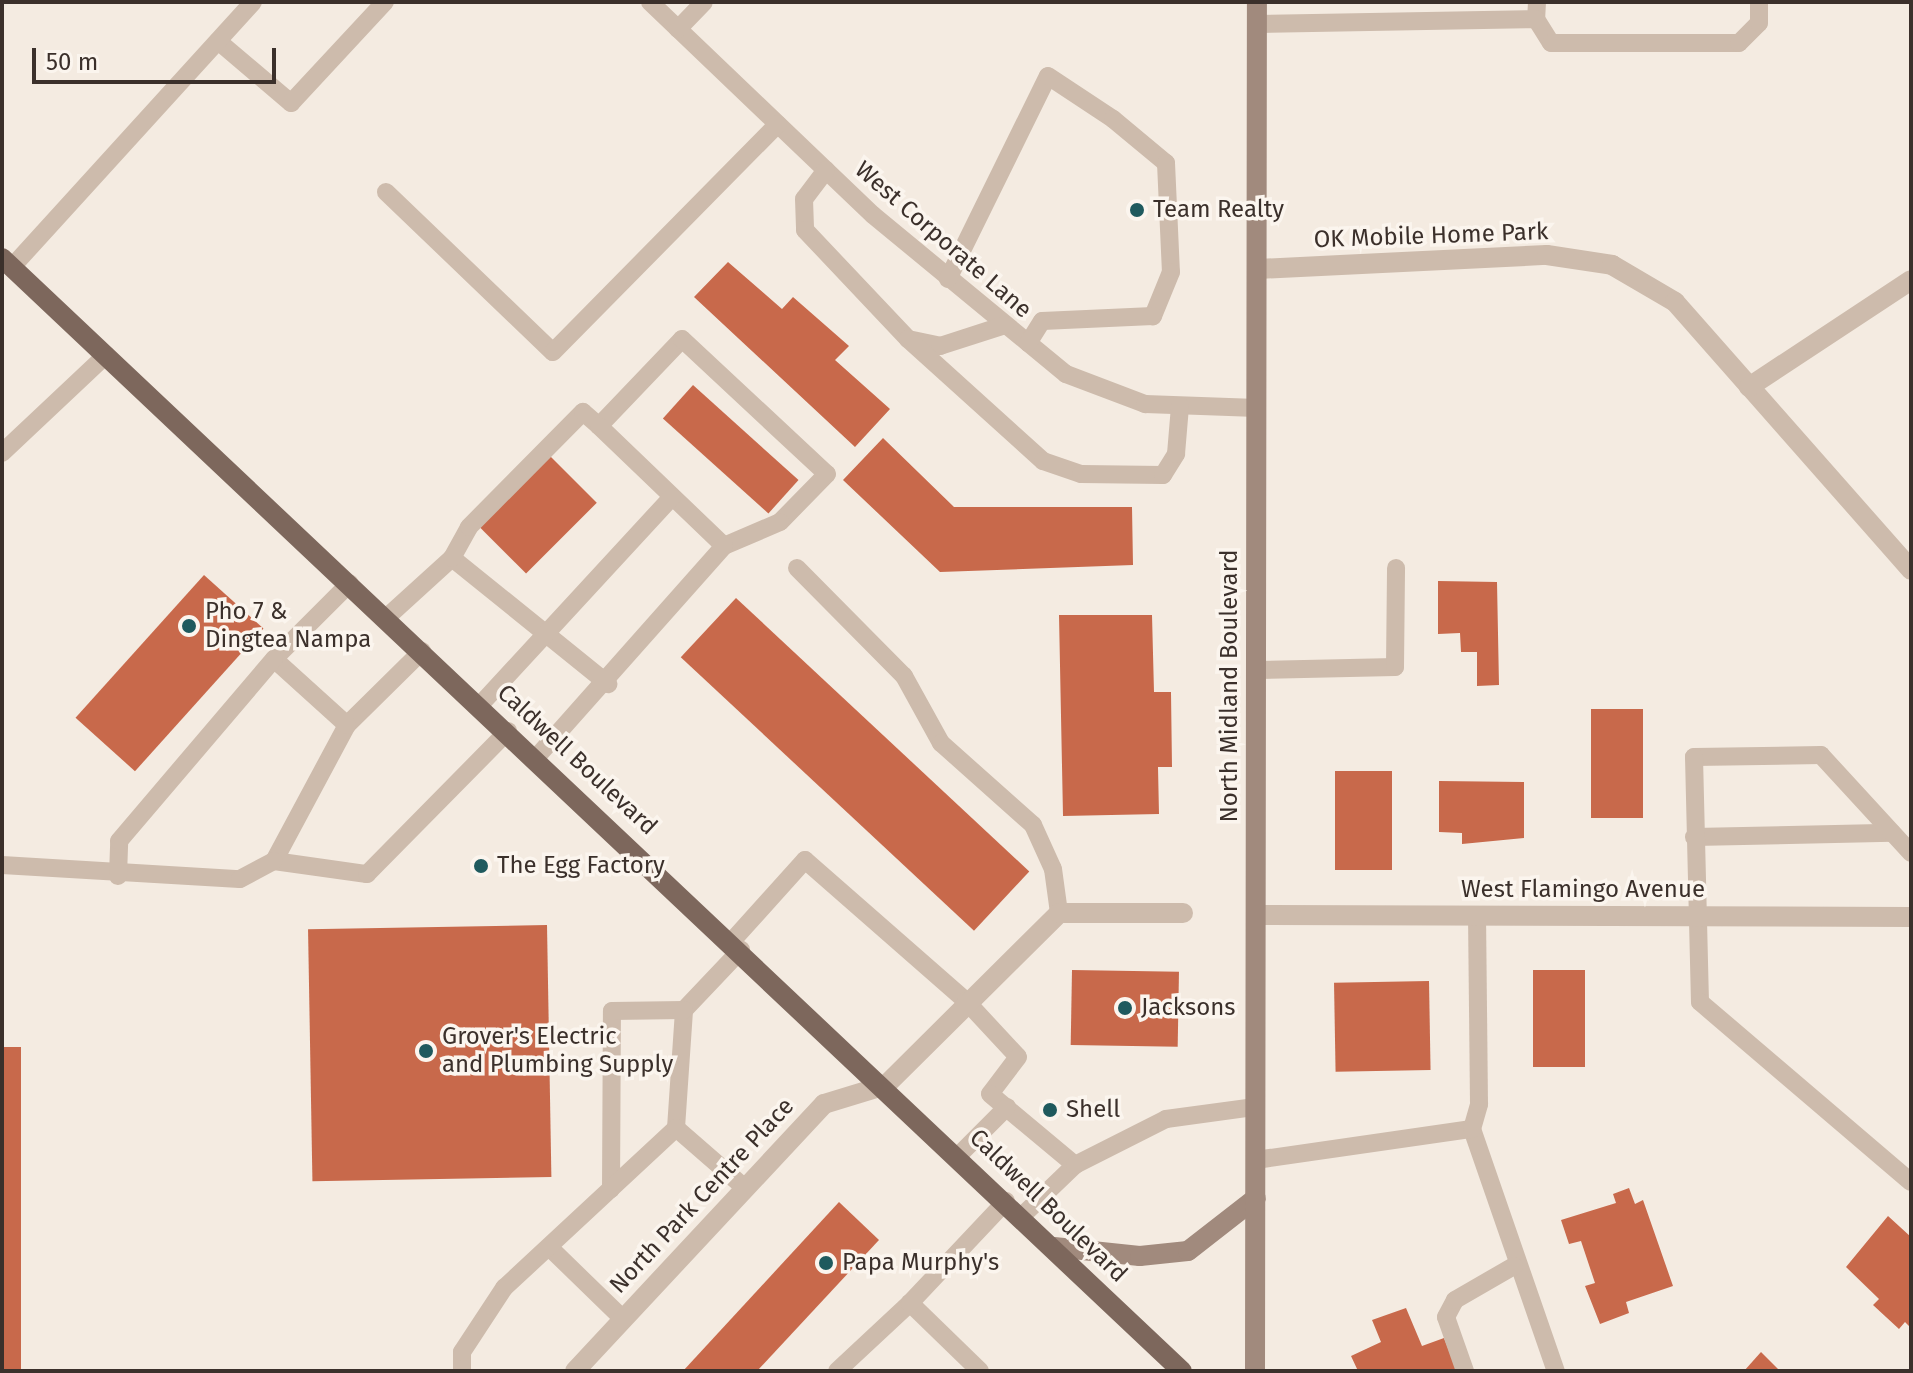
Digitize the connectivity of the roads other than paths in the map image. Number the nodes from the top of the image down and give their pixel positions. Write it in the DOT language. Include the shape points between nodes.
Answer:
graph roads {
  1 [pos="253,2"];
  2 [pos="385,2"];
  3 [pos="650,2"];
  4 [pos="704,2"];
  5 [pos="1257,2"];
  6 [pos="1759,2"];
  7 [pos="1536,10"];
  8 [pos="1257,24"];
  9 [pos="678,29"];
  10 [pos="218,41"];
  11 [pos="778,124"];
  12 [pos="826,170"];
  13 [pos="386,192"];
  14 [pos="7,263"];
  15 [pos="1258,269"];
  16 [pos="948,279"];
  17 [pos="1911,280"];
  18 [pos="1005,325"];
  19 [pos="908,339"];
  20 [pos="1028,343"];
  21 [pos="106,355"];
  22 [pos="1749,387"];
  23 [pos="1180,406"];
  24 [pos="1257,408"];
  25 [pos="599,426"];
  26 [pos="2,453"];
  27 [pos="672,497"];
  28 [pos="724,546"];
  29 [pos="452,558"];
  30 [pos="797,568"];
  31 [pos="1396,568"];
  32 [pos="1911,570"];
  33 [pos="350,583"];
  34 [pos="386,618"];
  35 [pos="546,635"];
  36 [pos="422,651"];
  37 [pos="274,659"];
  38 [pos="1257,670"];
  39 [pos="608,684"];
  40 [pos="480,705"];
  41 [pos="347,725"];
  42 [pos="508,731"];
  43 [pos="536,758"];
  44 [pos="1892,833"];
  45 [pos="1694,837"];
  46 [pos="1911,853"];
  47 [pos="274,861"];
  48 [pos="2,865"];
  49 [pos="118,876"];
  50 [pos="1059,913"];
  51 [pos="1183,913"];
  52 [pos="1256,915"];
  53 [pos="1477,917"];
  54 [pos="1693,917"];
  55 [pos="1911,917"];
  56 [pos="737,945"];
  57 [pos="966,1001"];
  58 [pos="684,1010"];
  59 [pos="886,1085"];
  60 [pos="1007,1107"];
  61 [pos="1255,1107"];
  62 [pos="676,1128"];
  63 [pos="1472,1129"];
  64 [pos="959,1155"];
  65 [pos="1256,1160"];
  66 [pos="1075,1165"];
  67 [pos="1911,1182"];
  68 [pos="745,1188"];
  69 [pos="611,1189"];
  70 [pos="1256,1198"];
  71 [pos="1006,1201"];
  72 [pos="1022,1216"];
  73 [pos="549,1247"];
  74 [pos="1054,1247"];
  75 [pos="1514,1266"];
  76 [pos="910,1303"];
  77 [pos="623,1319"];
  78 [pos="462,1371"];
  79 [pos="575,1371"];
  80 [pos="837,1371"];
  81 [pos="980,1371"];
  82 [pos="1182,1371"];
  83 [pos="1255,1371"];
  84 [pos="1465,1371"];
  85 [pos="1556,1371"];
  1 -- 10 [label="lane"];
  2 -- 10 [label="lane" via="291,103"];
  3 -- 9 [label="lane, West Corporate Lane"];
  4 -- 9 [label="lane"];
  5 -- 8 [label="main road, North Midland Boulevard"];
  6 -- 7 [label="lane" via="1759,23 1739,43 1551,43"];
  7 -- 8 [label="lane"];
  8 -- 15 [label="main road, North Midland Boulevard"];
  9 -- 11 [label="lane, West Corporate Lane"];
  10 -- 14 [label="lane"];
  11 -- 12 [label="lane, West Corporate Lane"];
  11 -- 13 [label="lane" via="553,352"];
  12 -- 16 [label="lane, West Corporate Lane"];
  12 -- 19 [label="lane" via="804,199 805,230"];
  14 -- 21 [label="main road, Caldwell Boulevard"];
  15 -- 22 [label="street, OK Mobile Home Park" via="1547,255 1612,265 1675,302"];
  15 -- 24 [label="main road, North Midland Boulevard"];
  16 -- 18 [label="lane, West Corporate Lane"];
  16 -- 20 [label="lane" via="1048,76 1113,119 1166,163 1171,272 1153,316 1042,321"];
  17 -- 22 [label="street"];
  18 -- 19 [label="lane" via="940,346"];
  18 -- 20 [label="lane, West Corporate Lane"];
  19 -- 23 [label="lane" via="1043,461 1081,474 1163,475 1176,454"];
  20 -- 23 [label="lane, West Corporate Lane" via="1066,374 1145,404"];
  21 -- 26 [label="lane"];
  21 -- 33 [label="main road, Caldwell Boulevard"];
  22 -- 32 [label="street, OK Mobile Home Park"];
  23 -- 24 [label="lane, West Corporate Lane"];
  24 -- 38 [label="main road, North Midland Boulevard"];
  25 -- 27 [label="lane"];
  25 -- 28 [label="lane" via="682,339 827,474 780,522"];
  25 -- 29 [label="lane" via="583,412 469,527"];
  27 -- 28 [label="lane"];
  27 -- 35 [label="lane"];
  28 -- 39 [label="lane"];
  29 -- 34 [label="lane"];
  29 -- 35 [label="lane"];
  30 -- 50 [label="lane" via="904,676 941,743 1033,825 1053,869"];
  31 -- 38 [label="lane" via="1395,667"];
  33 -- 34 [label="main road, Caldwell Boulevard"];
  33 -- 37 [label="lane"];
  34 -- 36 [label="main road, Caldwell Boulevard"];
  35 -- 39 [label="lane"];
  35 -- 40 [label="lane"];
  36 -- 40 [label="main road, Caldwell Boulevard"];
  36 -- 41 [label="lane"];
  37 -- 41 [label="lane"];
  37 -- 49 [label="lane" via="119,841"];
  38 -- 52 [label="main road, North Midland Boulevard"];
  39 -- 43 [label="lane"];
  40 -- 42 [label="main road, Caldwell Boulevard"];
  41 -- 47 [label="lane"];
  42 -- 43 [label="main road, Caldwell Boulevard"];
  42 -- 47 [label="lane" via="367,874"];
  43 -- 56 [label="main road, Caldwell Boulevard"];
  44 -- 45 [label="lane"];
  44 -- 45 [label="lane" via="1821,755 1694,757"];
  44 -- 46 [label="lane"];
  45 -- 54 [label="lane"];
  47 -- 49 [label="lane" via="240,879"];
  48 -- 49 [label="lane"];
  50 -- 51 [label="street"];
  50 -- 57 [label="street"];
  52 -- 53 [label="street, West Flamingo Avenue"];
  52 -- 61 [label="main road, North Midland Boulevard"];
  53 -- 54 [label="street, West Flamingo Avenue"];
  53 -- 63 [label="lane" via="1479,1104"];
  54 -- 55 [label="street, West Flamingo Avenue"];
  54 -- 67 [label="lane" via="1700,1002"];
  56 -- 57 [label="lane" via="805,860"];
  56 -- 58 [label="lane"];
  56 -- 59 [label="main road, Caldwell Boulevard"];
  57 -- 59 [label="street"];
  57 -- 60 [label="lane" via="1018,1057 990,1094"];
  58 -- 62 [label="lane"];
  58 -- 69 [label="lane" via="612,1011"];
  59 -- 64 [label="main road, Caldwell Boulevard"];
  59 -- 68 [label="street, North Park Centre Place" via="824,1104"];
  60 -- 64 [label="lane"];
  60 -- 66 [label="lane"];
  61 -- 65 [label="main road, North Midland Boulevard"];
  61 -- 66 [label="lane" via="1166,1119"];
  62 -- 68 [label="lane"];
  62 -- 69 [label="lane"];
  63 -- 65 [label="lane"];
  63 -- 75 [label="lane"];
  64 -- 71 [label="main road, Caldwell Boulevard"];
  65 -- 70 [label="main road, North Midland Boulevard"];
  66 -- 72 [label="lane"];
  68 -- 77 [label="street, North Park Centre Place"];
  69 -- 73 [label="lane"];
  70 -- 74 [label="main road" via="1188,1251 1151,1256"];
  70 -- 83 [label="main road, North Midland Boulevard"];
  71 -- 72 [label="main road, Caldwell Boulevard"];
  71 -- 76 [label="lane"];
  72 -- 74 [label="main road, Caldwell Boulevard"];
  73 -- 77 [label="lane"];
  73 -- 78 [label="lane" via="504,1288 462,1352"];
  74 -- 82 [label="main road, Caldwell Boulevard"];
  75 -- 84 [label="lane" via="1455,1300 1446,1317"];
  75 -- 85 [label="lane"];
  76 -- 80 [label="lane"];
  76 -- 81 [label="lane"];
  77 -- 79 [label="street, North Park Centre Place"];
}
